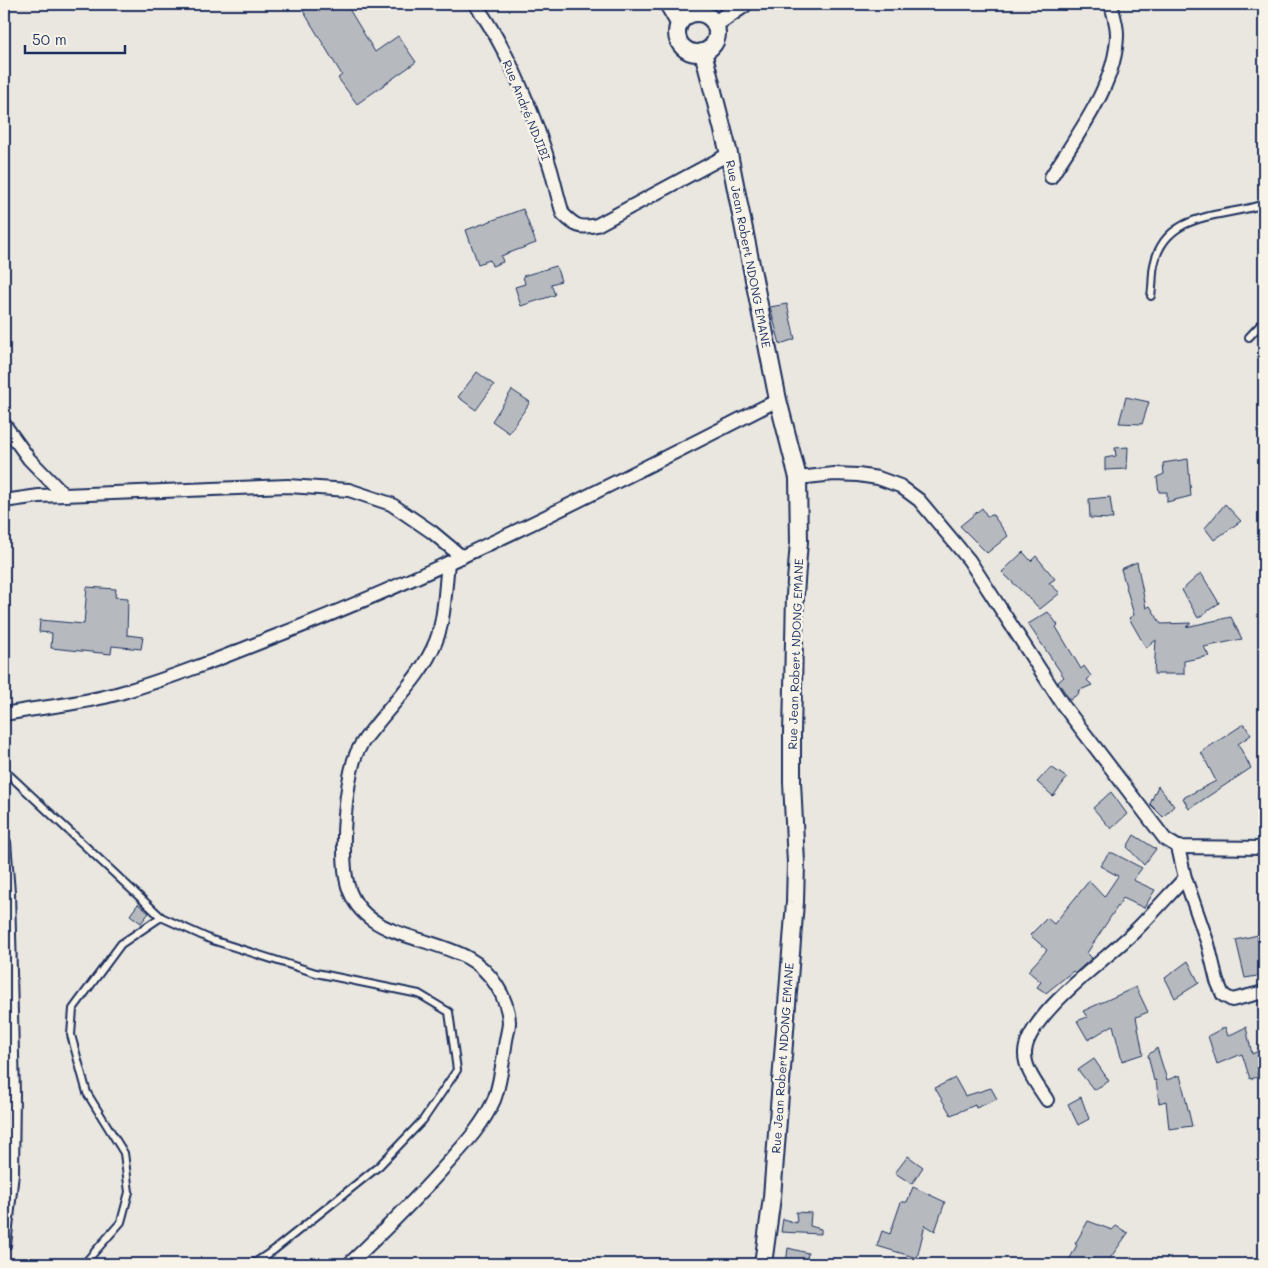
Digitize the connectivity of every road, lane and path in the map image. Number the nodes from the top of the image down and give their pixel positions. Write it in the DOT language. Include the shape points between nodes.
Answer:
graph roads {
  1 [pos="474,4"];
  2 [pos="668,4"];
  3 [pos="1111,4"];
  4 [pos="694,8"];
  5 [pos="739,8"];
  6 [pos="679,23"];
  7 [pos="715,24"];
  8 [pos="703,52"];
  9 [pos="729,154"];
  10 [pos="1051,177"];
  11 [pos="1264,204"];
  12 [pos="1151,296"];
  13 [pos="1264,321"];
  14 [pos="1249,337"];
  15 [pos="778,400"];
  16 [pos="4,424"];
  17 [pos="798,478"];
  18 [pos="64,495"];
  19 [pos="4,500"];
  20 [pos="462,557"];
  21 [pos="448,563"];
  22 [pos="4,714"];
  23 [pos="4,770"];
  24 [pos="4,842"];
  25 [pos="1178,846"];
  26 [pos="1264,848"];
  27 [pos="1184,878"];
  28 [pos="161,917"];
  29 [pos="1264,992"];
  30 [pos="1047,1100"];
  31 [pos="4,1245"];
  32 [pos="84,1264"];
  33 [pos="253,1264"];
  34 [pos="348,1264"];
  35 [pos="763,1264"];
  1 -- 9 [label="street, Rue André NDJIBI" via="505,54 541,140 563,214 572,223 584,228 597,226"];
  2 -- 6 [label="street"];
  3 -- 10 [label="street" via="1117,32 1110,73 1087,119"];
  4 -- 6 [label="street"];
  4 -- 7 [label="street"];
  5 -- 7 [label="street"];
  6 -- 8 [label="street" via="677,34 680,44 692,53"];
  7 -- 8 [label="street" via="714,44"];
  8 -- 9 [label="street, Rue Jean Robert NDONG EMANE"];
  9 -- 15 [label="street, Rue Jean Robert NDONG EMANE"];
  11 -- 12 [label="lane" via="1199,218 1170,233 1154,264"];
  13 -- 14 [label="lane"];
  15 -- 17 [label="street, Rue Jean Robert NDONG EMANE"];
  15 -- 20 [label="street"];
  16 -- 18 [label="street" via="29,459"];
  17 -- 25 [label="street" via="834,474 878,478 900,486 919,500 969,560 1063,705 1165,839"];
  17 -- 35 [label="street, Rue Jean Robert NDONG EMANE" via="792,744 795,902 772,1197"];
  18 -- 19 [label="street"];
  18 -- 20 [label="street" via="288,486 349,490 391,504"];
  20 -- 21 [label="street"];
  21 -- 22 [label="street" via="341,611 211,662 119,693"];
  21 -- 34 [label="street" via="433,647 405,692 370,732 354,758 348,787 345,870 349,893 365,914 384,928 462,955 488,972 503,997 509,1022 495,1098 486,1115 409,1206"];
  23 -- 28 [label="lane"];
  24 -- 31 [label="street" via="13,1094 12,1173"];
  25 -- 26 [label="street"];
  25 -- 27 [label="street"];
  27 -- 29 [label="street" via="1223,995 1232,1000"];
  27 -- 30 [label="street" via="1134,932 1046,1012 1030,1035 1025,1052 1029,1070"];
  28 -- 32 [label="lane" via="121,944 73,1009 71,1035 87,1093 124,1153 129,1192 121,1222"];
  28 -- 33 [label="lane" via="212,940 316,973 419,994 449,1012 457,1070 423,1120 379,1166"];
}
